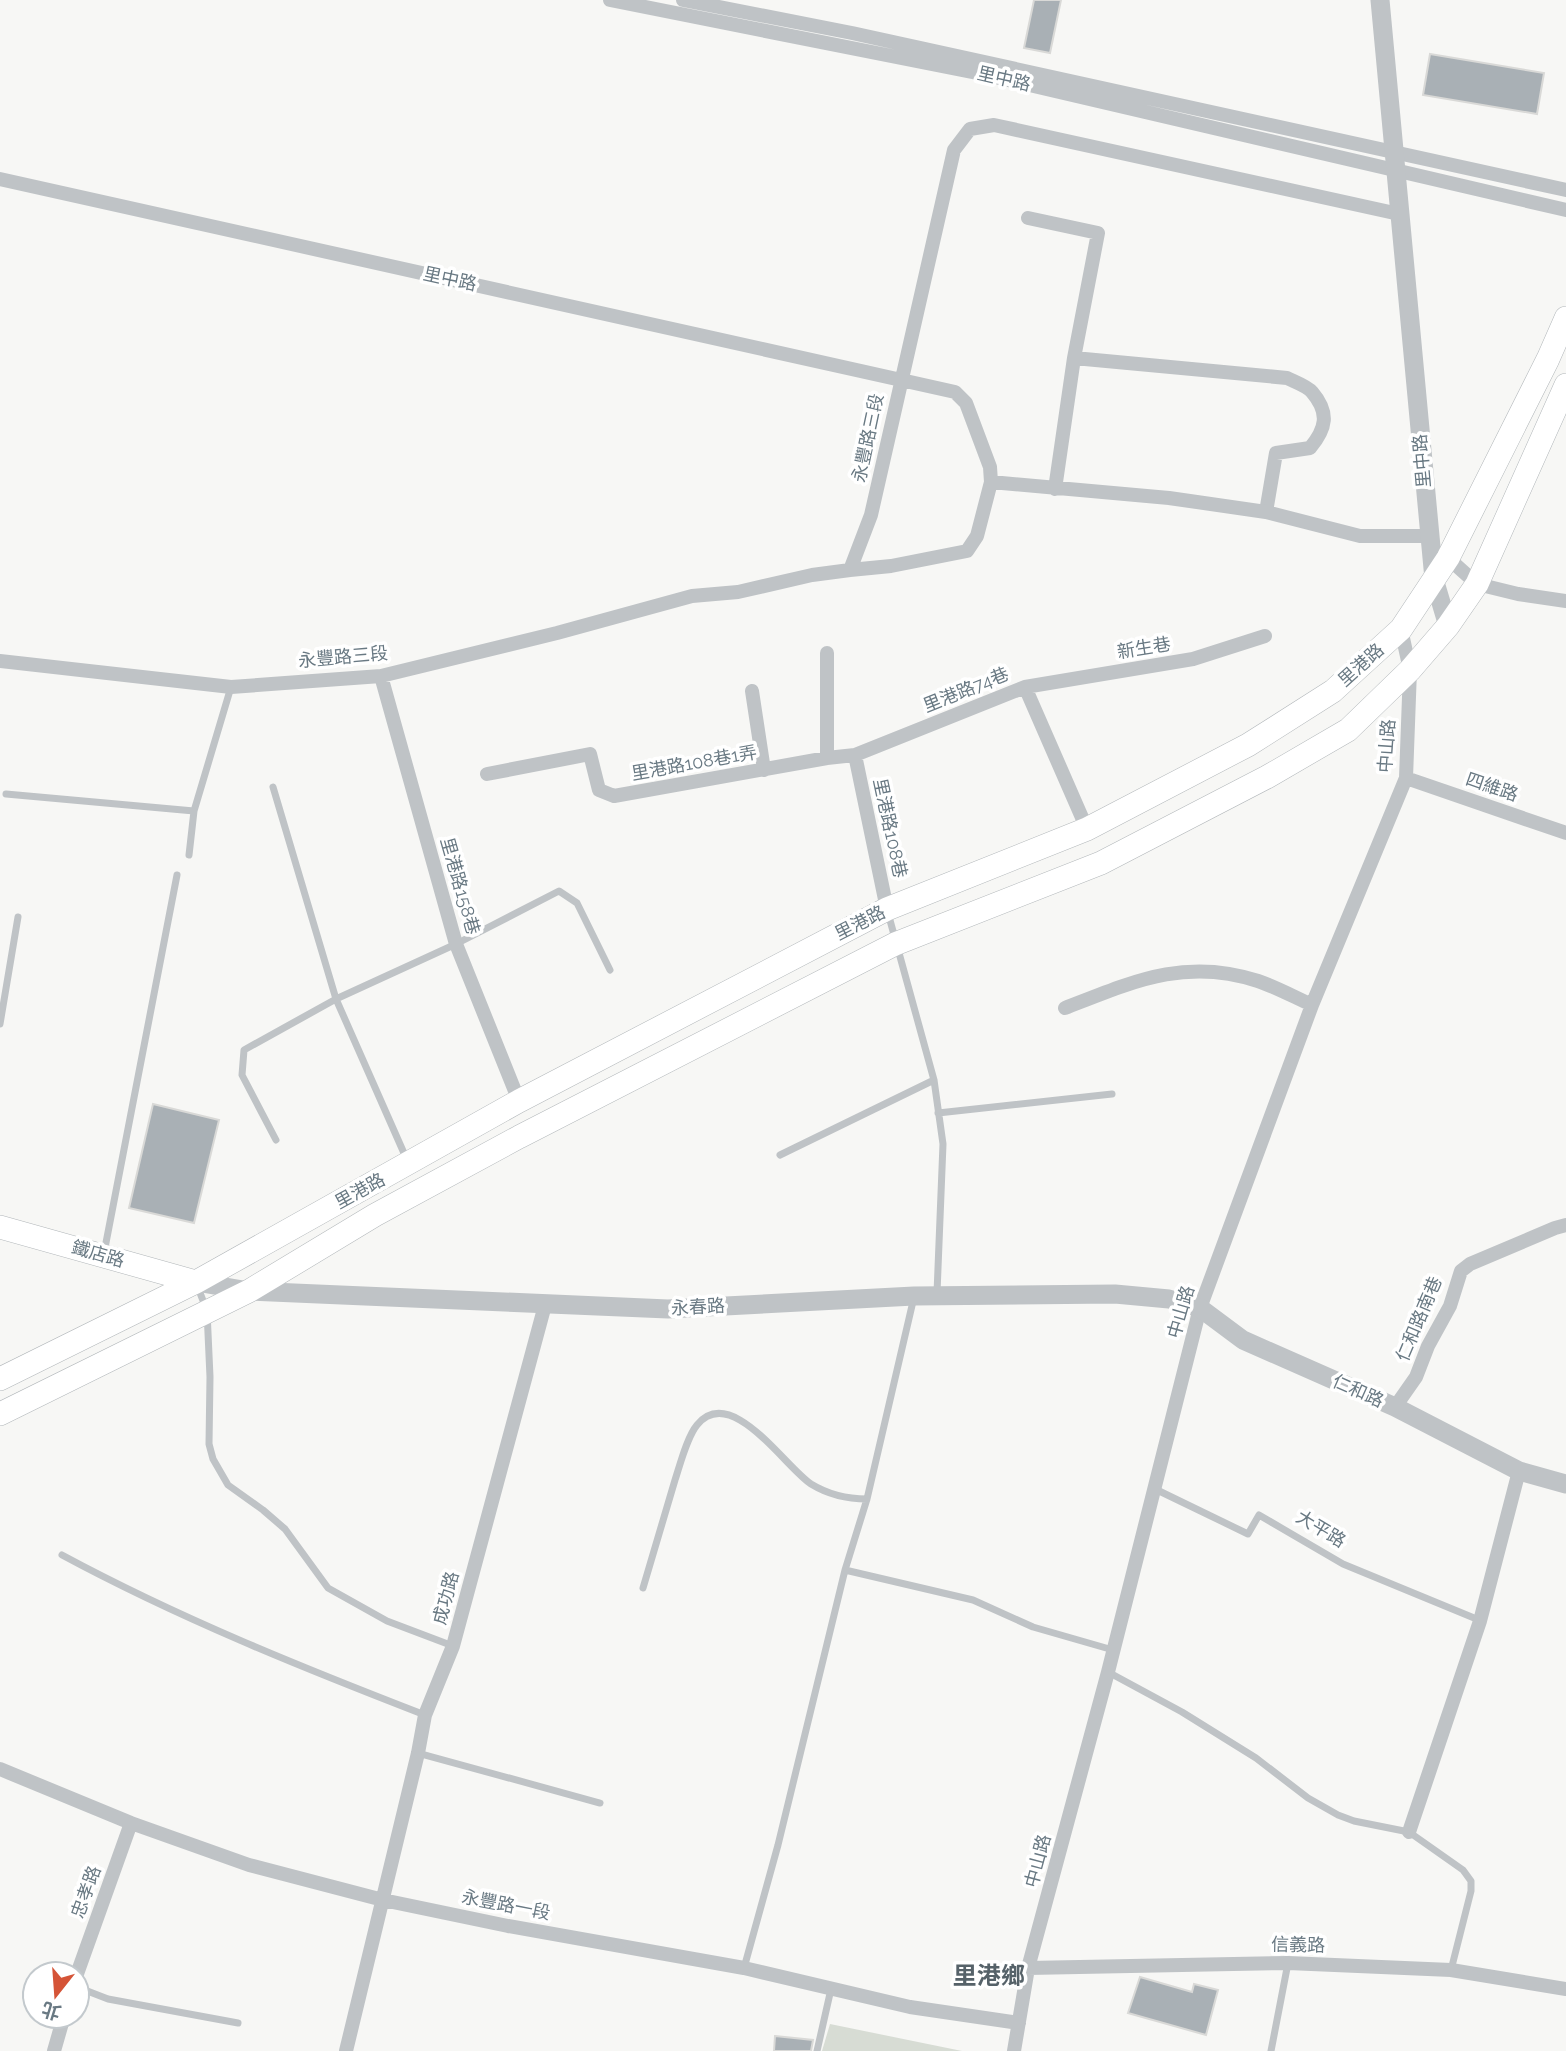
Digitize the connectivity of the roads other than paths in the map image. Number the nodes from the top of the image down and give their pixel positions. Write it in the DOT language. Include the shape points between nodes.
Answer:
graph roads {
  1 [pos="610,0"];
  2 [pos="683,0"];
  3 [pos="1380,0"];
  4 [pos="1396,160"];
  5 [pos="0,179"];
  6 [pos="1566,190"];
  7 [pos="1566,210"];
  8 [pos="1399,214"];
  9 [pos="1028,218"];
  10 [pos="1566,318"];
  11 [pos="1074,358"];
  12 [pos="901,379"];
  13 [pos="1566,385"];
  14 [pos="991,482"];
  15 [pos="1055,489"];
  16 [pos="1266,512"];
  17 [pos="1430,536"];
  18 [pos="1448,558"];
  19 [pos="850,570"];
  20 [pos="1434,579"];
  21 [pos="1477,584"];
  22 [pos="1566,601"];
  23 [pos="1448,626"];
  24 [pos="1401,629"];
  25 [pos="1265,636"];
  26 [pos="827,653"];
  27 [pos="0,661"];
  28 [pos="1410,670"];
  29 [pos="381,676"];
  30 [pos="231,687"];
  31 [pos="1025,687"];
  32 [pos="752,691"];
  33 [pos="855,755"];
  34 [pos="827,758"];
  35 [pos="764,770"];
  36 [pos="487,774"];
  37 [pos="1406,778"];
  38 [pos="273,787"];
  39 [pos="6,793"];
  40 [pos="194,811"];
  41 [pos="1087,829"];
  42 [pos="1566,834"];
  43 [pos="189,855"];
  44 [pos="177,875"];
  45 [pos="887,909"];
  46 [pos="18,917"];
  47 [pos="456,944"];
  48 [pos="895,944"];
  49 [pos="610,970"];
  50 [pos="336,999"];
  51 [pos="1312,1005"];
  52 [pos="1065,1008"];
  53 [pos="0,1024"];
  54 [pos="934,1080"];
  55 [pos="1112,1094"];
  56 [pos="519,1101"];
  57 [pos="939,1113"];
  58 [pos="276,1140"];
  59 [pos="780,1155"];
  60 [pos="409,1164"];
  61 [pos="1566,1225"];
  62 [pos="0,1227"];
  63 [pos="104,1255"];
  64 [pos="196,1282"];
  65 [pos="249,1291"];
  66 [pos="914,1296"];
  67 [pos="937,1297"];
  68 [pos="545,1305"];
  69 [pos="1200,1308"];
  70 [pos="206,1311"];
  71 [pos="0,1379"];
  72 [pos="1395,1408"];
  73 [pos="0,1413"];
  74 [pos="1519,1471"];
  75 [pos="1566,1484"];
  76 [pos="1155,1489"];
  77 [pos="867,1499"];
  78 [pos="62,1555"];
  79 [pos="845,1570"];
  80 [pos="642,1588"];
  81 [pos="1480,1620"];
  82 [pos="453,1646"];
  83 [pos="1113,1650"];
  84 [pos="1108,1672"];
  85 [pos="425,1715"];
  86 [pos="418,1753"];
  87 [pos="0,1769"];
  88 [pos="600,1803"];
  89 [pos="131,1823"];
  90 [pos="1409,1832"];
  91 [pos="383,1900"];
  92 [pos="82,1960"];
  93 [pos="1288,1964"];
  94 [pos="744,1968"];
  95 [pos="1028,1968"];
  96 [pos="1451,1970"];
  97 [pos="831,1988"];
  98 [pos="1566,1989"];
  99 [pos="91,1992"];
  100 [pos="238,2022"];
  101 [pos="1019,2023"];
  102 [pos="60,2030"];
  103 [pos="54,2051"];
  104 [pos="346,2051"];
  105 [pos="817,2051"];
  106 [pos="1014,2051"];
  107 [pos="1271,2051"];
  1 -- 4 [label="street, 里中路"];
  2 -- 4 [label="street, 里中路" via="852,33"];
  3 -- 4 [label="street, 里中路"];
  4 -- 6 [label="street, 里中路"];
  4 -- 7 [label="street, 里中路"];
  4 -- 8 [label="street, 里中路"];
  5 -- 12 [label="street, 里中路"];
  8 -- 12 [label="street, 永豐路三段" via="994,125 970,129 954,150"];
  8 -- 17 [label="street, 里中路"];
  9 -- 11 [label="street" via="1098,233"];
  10 -- 18 [label="main road, 里港路"];
  11 -- 15 [label="street"];
  11 -- 16 [label="street" via="1287,378 1311,390 1324,414 1323,432 1310,448 1276,453"];
  12 -- 14 [label="street, 里中路" via="955,392 966,403 990,467"];
  12 -- 19 [label="street, 永豐路三段" via="871,515"];
  13 -- 21 [label="main road, 里港路"];
  14 -- 15 [label="street"];
  14 -- 19 [label="street" via="976,536 967,551"];
  15 -- 16 [label="street"];
  16 -- 17 [label="street" via="1360,536"];
  17 -- 20 [label="street, 里中路"];
  18 -- 20 [label="main road, 里港路"];
  18 -- 21 [label="street"];
  19 -- 29 [label="street, 永豐路三段" via="738,592 692,596"];
  20 -- 23 [label="street, 里中路"];
  20 -- 24 [label="main road, 里港路"];
  21 -- 22 [label="street"];
  21 -- 23 [label="main road, 里港路"];
  23 -- 28 [label="main road, 里港路"];
  24 -- 28 [label="street, 中山路"];
  24 -- 41 [label="main road, 里港路" via="1333,691 1248,745"];
  25 -- 31 [label="street, 新生巷" via="1193,659"];
  26 -- 34 [label="street"];
  27 -- 30 [label="street, 永豐路三段"];
  28 -- 37 [label="street, 中山路"];
  28 -- 48 [label="main road, 里港路" via="1348,730 1267,777 1101,863"];
  29 -- 30 [label="street, 永豐路三段"];
  29 -- 47 [label="street, 里港路158巷"];
  30 -- 40 [label="lane"];
  31 -- 33 [label="street, 里港路74巷"];
  31 -- 41 [label="street, 里港路74巷"];
  32 -- 35 [label="street"];
  33 -- 34 [label="street, 里港路108巷1弄"];
  33 -- 45 [label="street, 里港路108巷"];
  34 -- 35 [label="street, 里港路108巷1弄"];
  35 -- 36 [label="street, 里港路108巷1弄" via="614,796 599,790 590,754"];
  37 -- 42 [label="street, 四維路"];
  37 -- 51 [label="street, 中山路"];
  38 -- 50 [label="lane"];
  39 -- 40 [label="lane"];
  40 -- 43 [label="lane"];
  41 -- 45 [label="main road, 里港路"];
  44 -- 63 [label="lane"];
  45 -- 48 [label="lane"];
  45 -- 56 [label="main road, 里港路"];
  46 -- 53 [label="lane"];
  47 -- 49 [label="lane" via="559,891 577,902"];
  47 -- 50 [label="lane"];
  47 -- 56 [label="street, 里港路158巷"];
  48 -- 54 [label="lane"];
  48 -- 65 [label="main road, 里港路" via="519,1137 375,1215"];
  50 -- 58 [label="lane" via="244,1050 242,1075"];
  50 -- 60 [label="lane"];
  51 -- 52 [label="street" via="1259,981 1219,971 1141,979"];
  51 -- 69 [label="street, 中山路"];
  54 -- 57 [label="lane"];
  54 -- 59 [label="lane"];
  55 -- 57 [label="lane"];
  56 -- 60 [label="main road, 里港路"];
  57 -- 67 [label="lane" via="943,1144"];
  60 -- 64 [label="main road, 里港路"];
  61 -- 72 [label="street, 仁和路南巷" via="1461,1270 1450,1306 1416,1377"];
  62 -- 63 [label="main road, 鐵店路"];
  63 -- 64 [label="main road, 鐵店路"];
  64 -- 65 [label="street, 永春路"];
  64 -- 70 [label="lane"];
  64 -- 71 [label="main road, 里港路"];
  65 -- 68 [label="street, 永春路"];
  65 -- 70 [label="main road, 里港路"];
  66 -- 67 [label="street, 永春路"];
  66 -- 68 [label="street, 永春路" via="668,1309"];
  66 -- 77 [label="lane"];
  67 -- 69 [label="street, 永春路" via="1115,1294 1169,1299"];
  68 -- 82 [label="street, 成功路"];
  69 -- 72 [label="street, 仁和路" via="1243,1340"];
  69 -- 76 [label="street, 中山路"];
  70 -- 73 [label="main road, 里港路"];
  70 -- 82 [label="lane" via="209,1444 228,1485 285,1529 328,1588 387,1621"];
  72 -- 74 [label="street, 仁和路"];
  74 -- 75 [label="street, 仁和路"];
  74 -- 81 [label="street"];
  76 -- 81 [label="lane, 大平路" via="1248,1534 1259,1515 1343,1564"];
  76 -- 83 [label="street, 中山路"];
  77 -- 79 [label="lane"];
  77 -- 80 [label="lane" via="848,1499 820,1488 796,1472 744,1421 720,1413 708,1415 696,1425 681,1461"];
  78 -- 85 [label="lane" via="124,1589 287,1662"];
  79 -- 83 [label="lane" via="973,1600 1033,1627"];
  79 -- 94 [label="lane"];
  81 -- 90 [label="street"];
  82 -- 85 [label="street, 成功路"];
  83 -- 84 [label="street, 中山路"];
  84 -- 90 [label="lane" via="1256,1758 1338,1815"];
  84 -- 95 [label="street, 中山路"];
  85 -- 86 [label="street, 成功路"];
  86 -- 88 [label="lane"];
  86 -- 91 [label="street, 成功路"];
  87 -- 89 [label="street, 永豐路一段"];
  89 -- 91 [label="street, 永豐路一段" via="249,1865"];
  89 -- 92 [label="street, 忠孝路"];
  90 -- 96 [label="lane" via="1463,1870 1471,1881"];
  91 -- 94 [label="street, 永豐路一段"];
  91 -- 104 [label="street, 成功路"];
  93 -- 95 [label="street, 信義路"];
  93 -- 96 [label="street, 信義路"];
  93 -- 107 [label="lane"];
  94 -- 97 [label="street, 永豐路一段"];
  95 -- 101 [label="street, 中山路"];
  96 -- 98 [label="street, 信義路"];
  97 -- 101 [label="street, 永豐路一段" via="911,2007"];
  97 -- 105 [label="lane"];
  99 -- 100 [label="lane"];
  101 -- 106 [label="street, 中山路"];
  102 -- 103 [label="street"];
}
